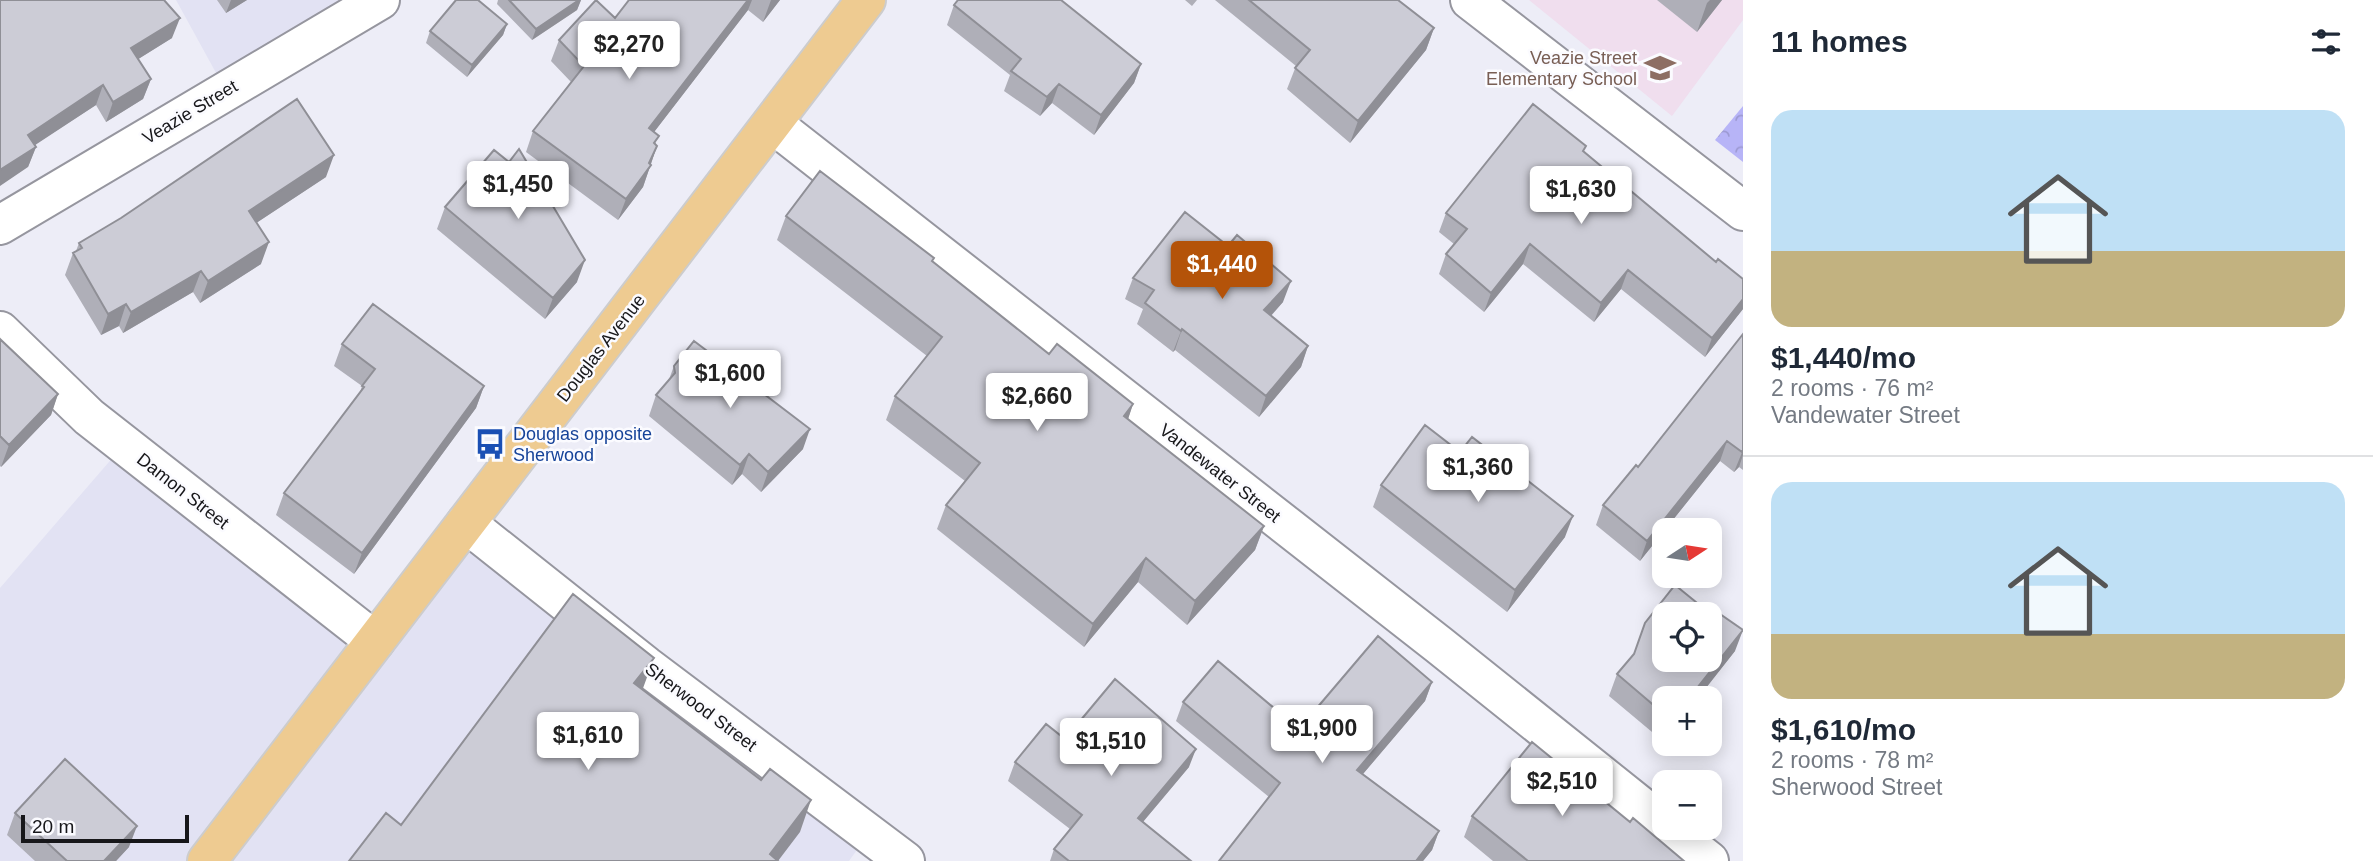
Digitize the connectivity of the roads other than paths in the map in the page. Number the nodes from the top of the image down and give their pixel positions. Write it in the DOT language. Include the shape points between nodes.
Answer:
graph roads {
  1 [pos="380,0"];
  2 [pos="866,0"];
  3 [pos="1470,0"];
  4 [pos="773,124"];
  5 [pos="1743,211"];
  6 [pos="0,225"];
  7 [pos="0,331"];
  8 [pos="466,523"];
  9 [pos="374,641"];
  10 [pos="1652,816"];
  11 [pos="1682,840"];
  12 [pos="207,861"];
  13 [pos="905,861"];
  14 [pos="1709,861"];
  1 -- 6 [label="street, Veazie Street"];
  2 -- 4 [label="main road, Douglas Avenue"];
  3 -- 5 [label="street"];
  4 -- 8 [label="main road, Douglas Avenue"];
  4 -- 10 [label="street, Vandewater Street"];
  7 -- 9 [label="street, Damon Street" via="89,417"];
  8 -- 9 [label="main road, Douglas Avenue"];
  8 -- 13 [label="street, Sherwood Street"];
  9 -- 12 [label="main road, Douglas Avenue"];
  11 -- 14 [label="street, Vandewater Street"];
}
